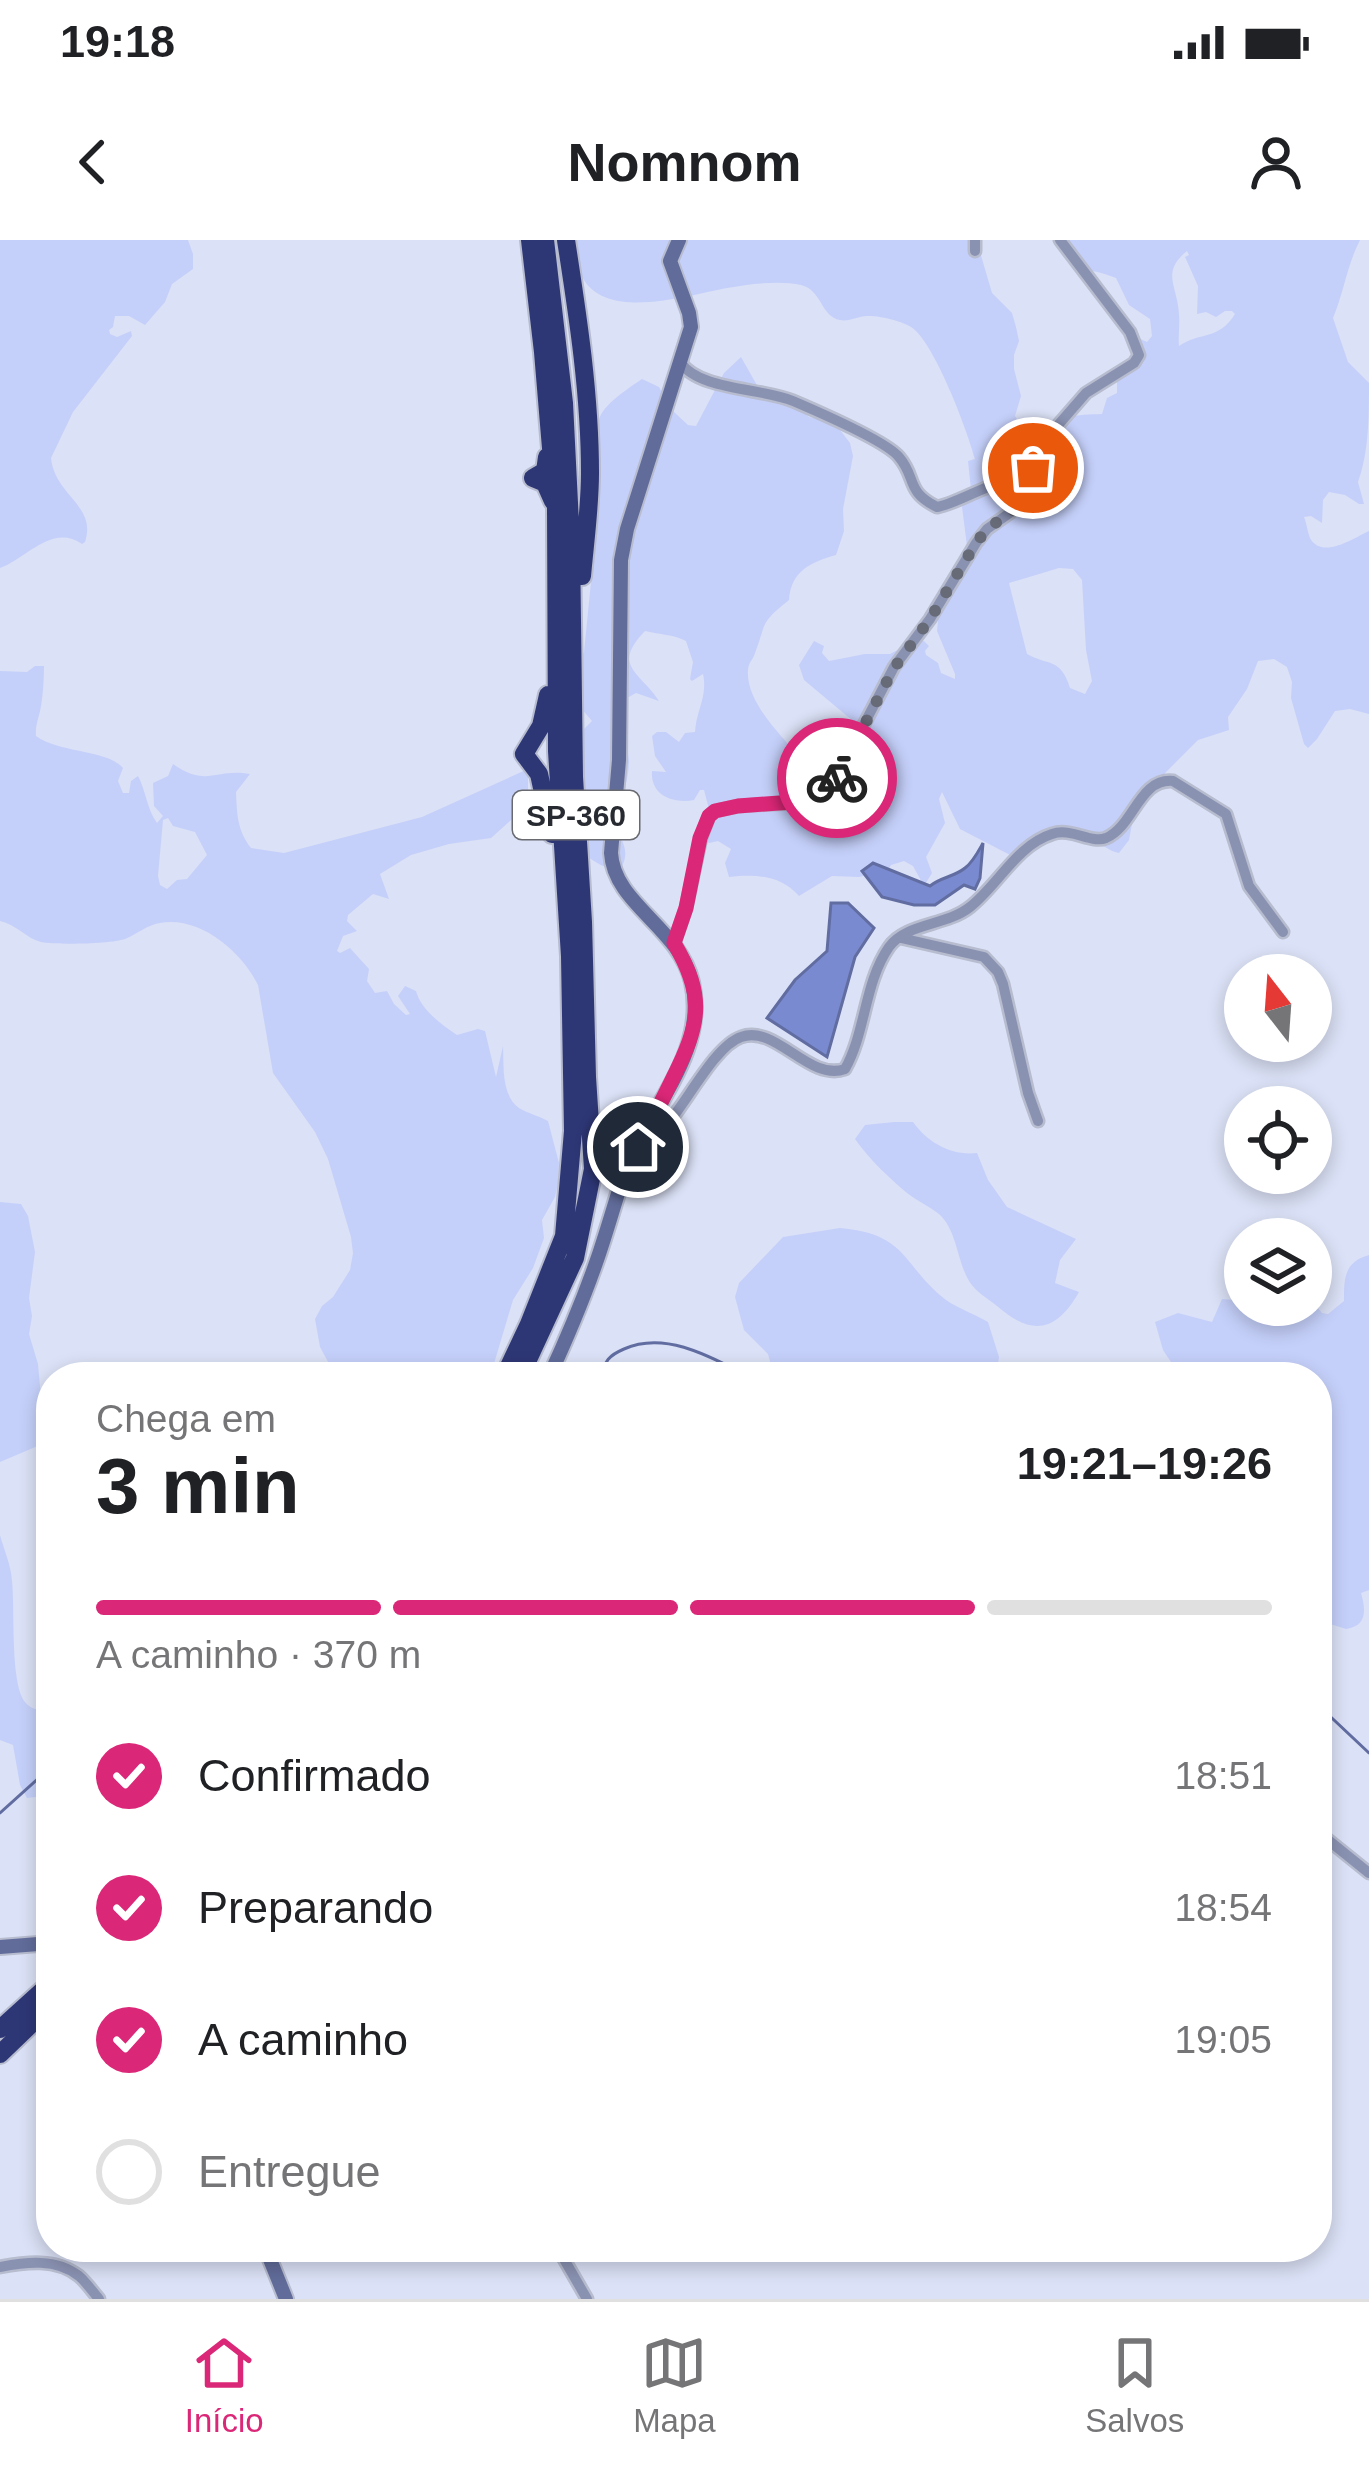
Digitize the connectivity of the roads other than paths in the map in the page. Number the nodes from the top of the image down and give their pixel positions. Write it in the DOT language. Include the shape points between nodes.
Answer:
graph roads {
  1 [pos="530,240"];
  2 [pos="544,240"];
  3 [pos="566,240"];
  4 [pos="679,240"];
  5 [pos="1060,240"];
  6 [pos="681,363"];
  7 [pos="1031,498"];
  8 [pos="571,621"];
  9 [pos="556,643"];
  10 [pos="565,877"];
  11 [pos="1283,932"];
  12 [pos="898,937"];
  13 [pos="674,943"];
  14 [pos="1038,1121"];
  15 [pos="638,1147"];
  16 [pos="511,1362"];
  17 [pos="527,1362"];
  18 [pos="555,1362"];
  19 [pos="1332,1843"];
  20 [pos="1369,1873"];
  21 [pos="36,1944"];
  22 [pos="0,1947"];
  23 [pos="36,2000"];
  24 [pos="36,2006"];
  25 [pos="0,2029"];
  26 [pos="0,2054"];
  27 [pos="272,2262"];
  28 [pos="566,2262"];
  29 [pos="0,2267"];
  30 [pos="99,2299"];
  31 [pos="286,2299"];
  32 [pos="587,2299"];
  1 -- 9 [label="highway, SP-360" via="550,429 547,468 533,478 545,483 556,508"];
  2 -- 8 [label="highway, SP-360" via="564,403"];
  3 -- 8 [label="highway" via="590,471"];
  4 -- 6 [label="street" via="670,261 691,327"];
  5 -- 7 [label="street" via="1139,355 1059,424 1033,468"];
  6 -- 7 [label="street" via="694,376 838,420 898,455 917,494 937,507 1005,483"];
  6 -- 13 [label="street" via="620,560 620,760 611,853 621,886"];
  7 -- 13 [label="street" via="976,543 894,668 827,795 709,816"];
  8 -- 17 [label="highway, SP-360" via="593,1169 575,1258"];
  9 -- 10 [label="highway, SP-360"];
  9 -- 10 [label="highway" via="541,726 524,754 539,774"];
  10 -- 16 [label="highway, SP-360" via="573,1094 564,1236"];
  11 -- 12 [label="street" via="1249,886 1226,814 1165,780 1106,838 1065,831 1042,838 968,909"];
  12 -- 14 [label="street" via="974,954 998,972"];
  12 -- 15 [label="street" via="880,962 845,1069 829,1072 760,1035 741,1036"];
  13 -- 15 [label="street" via="688,967 695,1025"];
  15 -- 18 [label="street"];
  19 -- 20 [label="street"];
  21 -- 22 [label="street"];
  23 -- 25 [label="highway"];
  24 -- 26 [label="highway"];
  27 -- 31 [label="street"];
  28 -- 32 [label="street"];
  29 -- 30 [label="street" via="50,2264 76,2274"];
}
